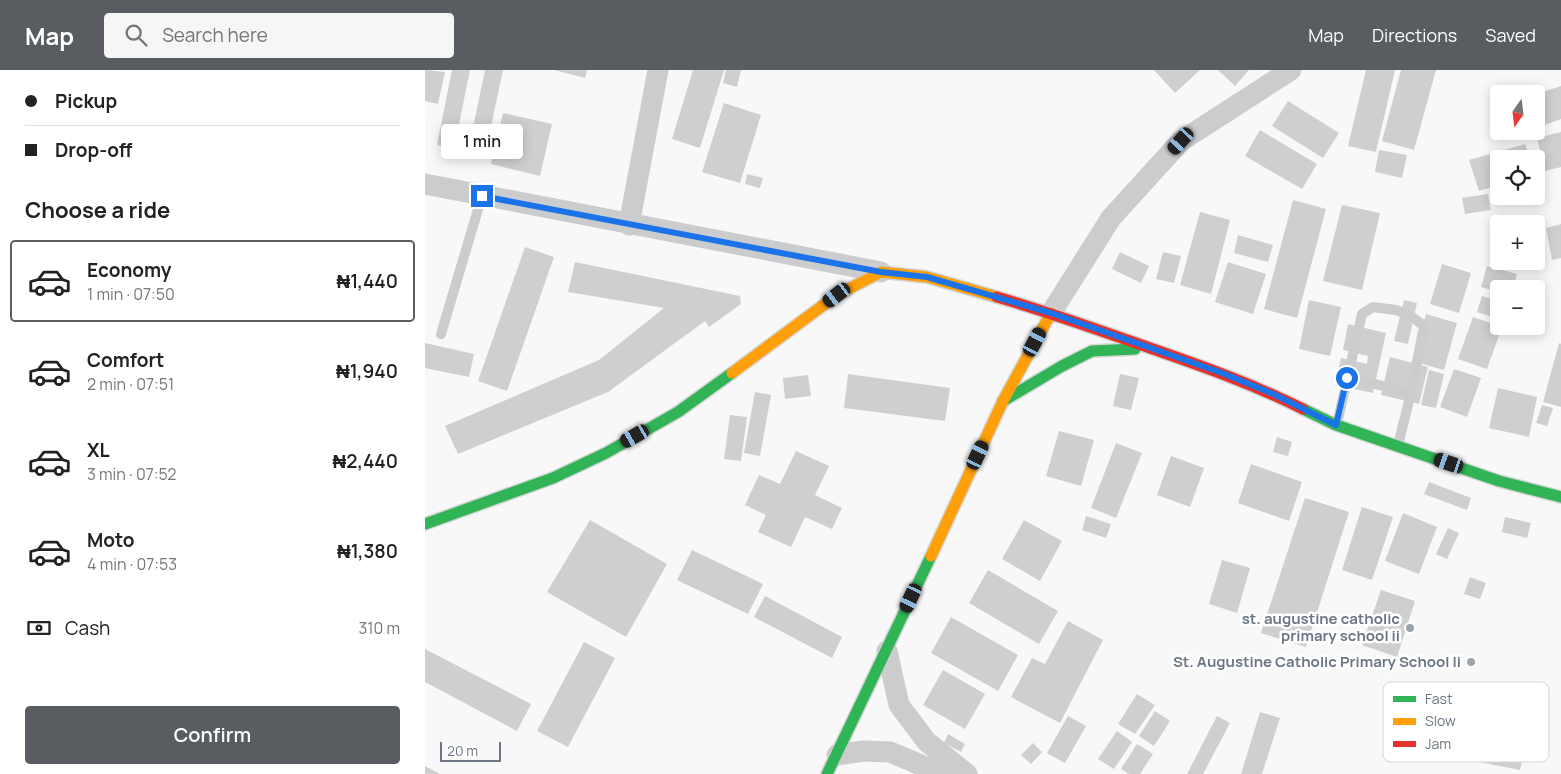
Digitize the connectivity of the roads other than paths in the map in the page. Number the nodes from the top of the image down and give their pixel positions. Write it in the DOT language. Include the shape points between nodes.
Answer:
graph roads {
  1 [pos="658,70"];
  2 [pos="1291,70"];
  3 [pos="425,184"];
  4 [pos="482,196"];
  5 [pos="629,225"];
  6 [pos="881,272"];
  7 [pos="1051,313"];
  8 [pos="441,334"];
  9 [pos="1147,348"];
  10 [pos="1347,378"];
  11 [pos="1411,394"];
  12 [pos="1003,401"];
  13 [pos="1336,425"];
  14 [pos="1398,446"];
  15 [pos="1561,497"];
  16 [pos="425,524"];
  17 [pos="887,652"];
  18 [pos="837,755"];
  19 [pos="827,774"];
  20 [pos="943,774"];
  21 [pos="967,774"];
  1 -- 5 [label="street"];
  2 -- 7 [label="street" via="1181,141 1111,218"];
  3 -- 4 [label="street"];
  4 -- 5 [label="street"];
  4 -- 8 [label="lane"];
  5 -- 6 [label="street"];
  6 -- 7 [label="main road" via="927,277"];
  6 -- 16 [label="main road" via="837,295 677,412 606,452 553,478"];
  7 -- 9 [label="main road"];
  7 -- 12 [label="main road"];
  9 -- 12 [label="main road" via="1092,351"];
  9 -- 13 [label="main road" via="1222,373"];
  10 -- 11 [label="lane"];
  10 -- 11 [label="lane" via="1362,314 1373,307 1396,310 1423,326"];
  10 -- 13 [label="lane"];
  11 -- 14 [label="lane"];
  12 -- 17 [label="main road"];
  13 -- 14 [label="main road"];
  14 -- 15 [label="main road" via="1499,481"];
  17 -- 18 [label="main road"];
  17 -- 21 [label="street" via="899,705 927,742"];
  18 -- 19 [label="main road"];
  18 -- 20 [label="street" via="864,750 890,752"];
}
